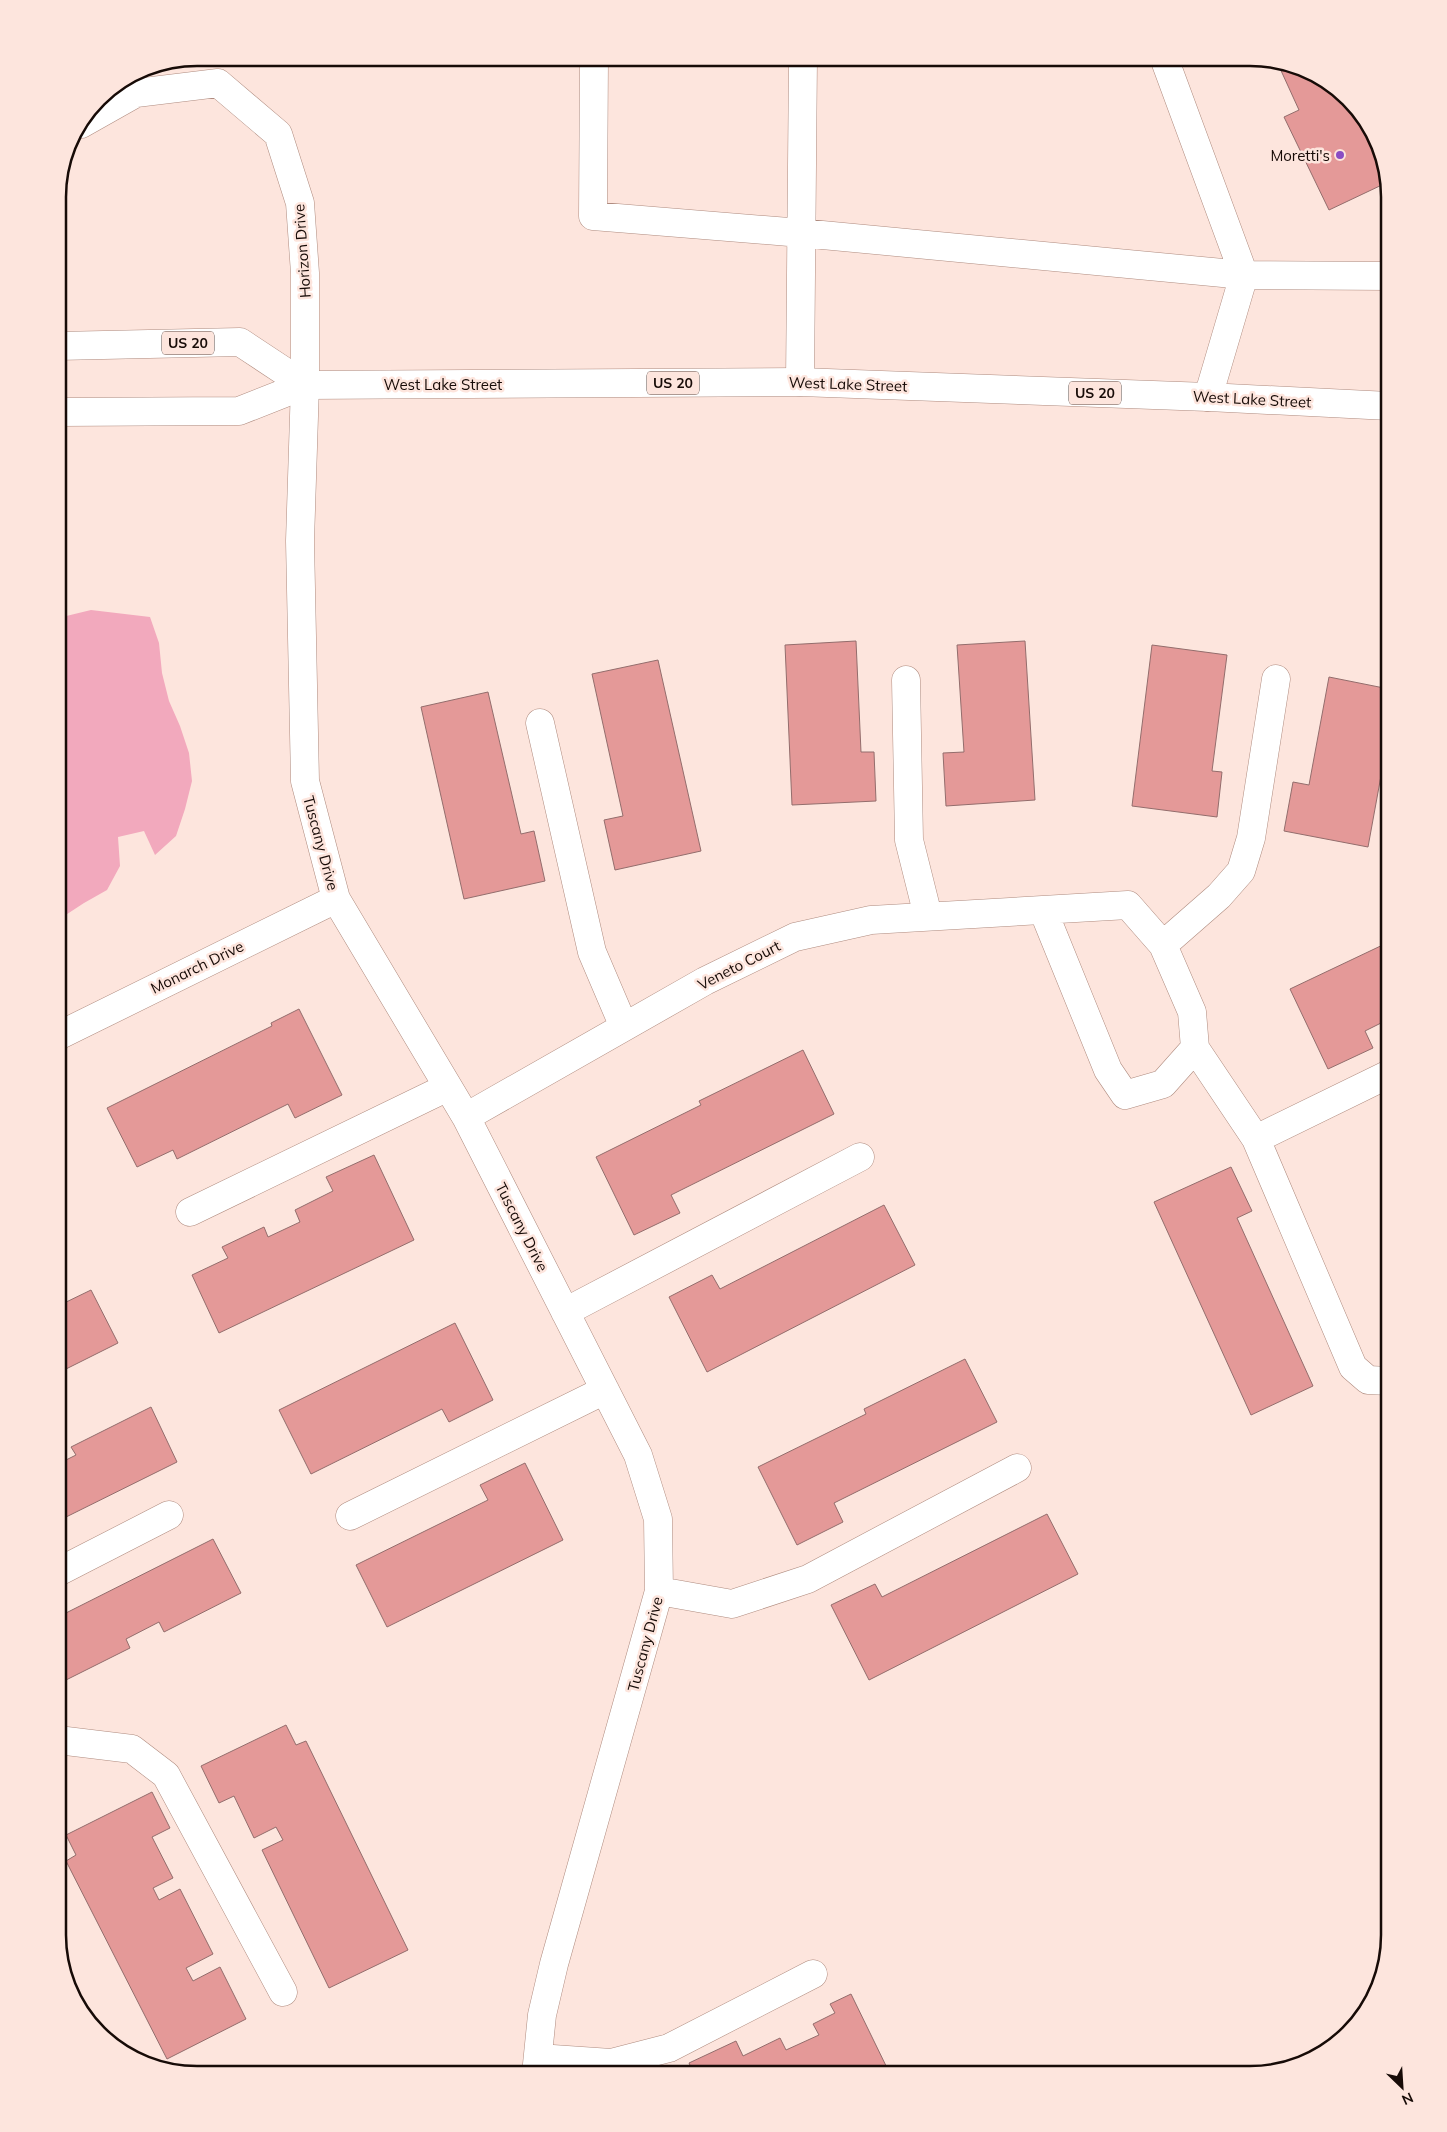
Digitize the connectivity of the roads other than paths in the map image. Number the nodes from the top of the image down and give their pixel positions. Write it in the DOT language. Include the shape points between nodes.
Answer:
graph roads {
  1 [pos="594,66"];
  2 [pos="803,67"];
  3 [pos="1167,67"];
  4 [pos="94,117"];
  5 [pos="801,233"];
  6 [pos="1244,275"];
  7 [pos="1381,276"];
  8 [pos="67,346"];
  9 [pos="800,382"];
  10 [pos="305,386"];
  11 [pos="1208,397"];
  12 [pos="1381,406"];
  13 [pos="67,412"];
  14 [pos="1276,679"];
  15 [pos="906,680"];
  16 [pos="540,723"];
  17 [pos="336,899"];
  18 [pos="1043,910"];
  19 [pos="928,916"];
  20 [pos="1163,945"];
  21 [pos="624,1027"];
  22 [pos="67,1032"];
  23 [pos="1194,1048"];
  24 [pos="1381,1078"];
  25 [pos="448,1087"];
  26 [pos="466,1117"];
  27 [pos="1256,1140"];
  28 [pos="860,1157"];
  29 [pos="190,1212"];
  30 [pos="565,1312"];
  31 [pos="1381,1381"];
  32 [pos="605,1390"];
  33 [pos="1017,1468"];
  34 [pos="169,1515"];
  35 [pos="350,1516"];
  36 [pos="66,1568"];
  37 [pos="659,1591"];
  38 [pos="66,1741"];
  39 [pos="814,1974"];
  40 [pos="283,1992"];
  41 [pos="553,2065"];
  42 [pos="537,2066"];
  1 -- 5 [label="main road" via="593,216"];
  2 -- 5 [label="main road"];
  3 -- 6 [label="main road"];
  4 -- 10 [label="main road, Horizon Drive" via="136,93 218,83 278,134 300,203 305,272"];
  5 -- 6 [label="main road"];
  5 -- 9 [label="main road"];
  6 -- 7 [label="main road"];
  6 -- 11 [label="main road"];
  8 -- 10 [label="main road, US 20" via="240,342"];
  9 -- 10 [label="main road, West Lake Street / US 20"];
  9 -- 11 [label="main road, West Lake Street / US 20"];
  10 -- 13 [label="main road, West Lake Street / US 20" via="239,410"];
  10 -- 17 [label="main road, Tuscany Drive" via="300,541 305,781"];
  11 -- 12 [label="main road, West Lake Street / US 20"];
  14 -- 20 [label="main road" via="1252,838 1241,871 1219,896"];
  15 -- 19 [label="main road" via="909,840"];
  16 -- 21 [label="main road" via="592,952"];
  17 -- 22 [label="main road, Monarch Drive"];
  17 -- 25 [label="main road, Tuscany Drive"];
  18 -- 19 [label="main road, Veneto Court"];
  18 -- 20 [label="main road, Veneto Court" via="1128,905"];
  18 -- 23 [label="main road" via="1108,1070 1125,1095 1163,1084"];
  19 -- 21 [label="main road, Veneto Court" via="871,920 795,937 705,981"];
  20 -- 23 [label="main road, Veneto Court" via="1192,1012"];
  21 -- 26 [label="main road, Veneto Court"];
  23 -- 27 [label="main road"];
  24 -- 27 [label="main road"];
  25 -- 26 [label="main road, Tuscany Drive"];
  25 -- 29 [label="main road"];
  26 -- 30 [label="main road, Tuscany Drive"];
  27 -- 31 [label="main road" via="1353,1367 1368,1380"];
  28 -- 30 [label="main road"];
  30 -- 32 [label="main road, Tuscany Drive"];
  32 -- 35 [label="main road"];
  32 -- 37 [label="main road, Tuscany Drive" via="638,1455 658,1519"];
  33 -- 37 [label="main road" via="808,1579 732,1604"];
  34 -- 36 [label="main road"];
  37 -- 42 [label="main road, Tuscany Drive" via="554,1964 542,2015"];
  38 -- 40 [label="main road" via="132,1749 166,1775"];
  39 -- 41 [label="main road" via="669,2048 611,2063"];
}
